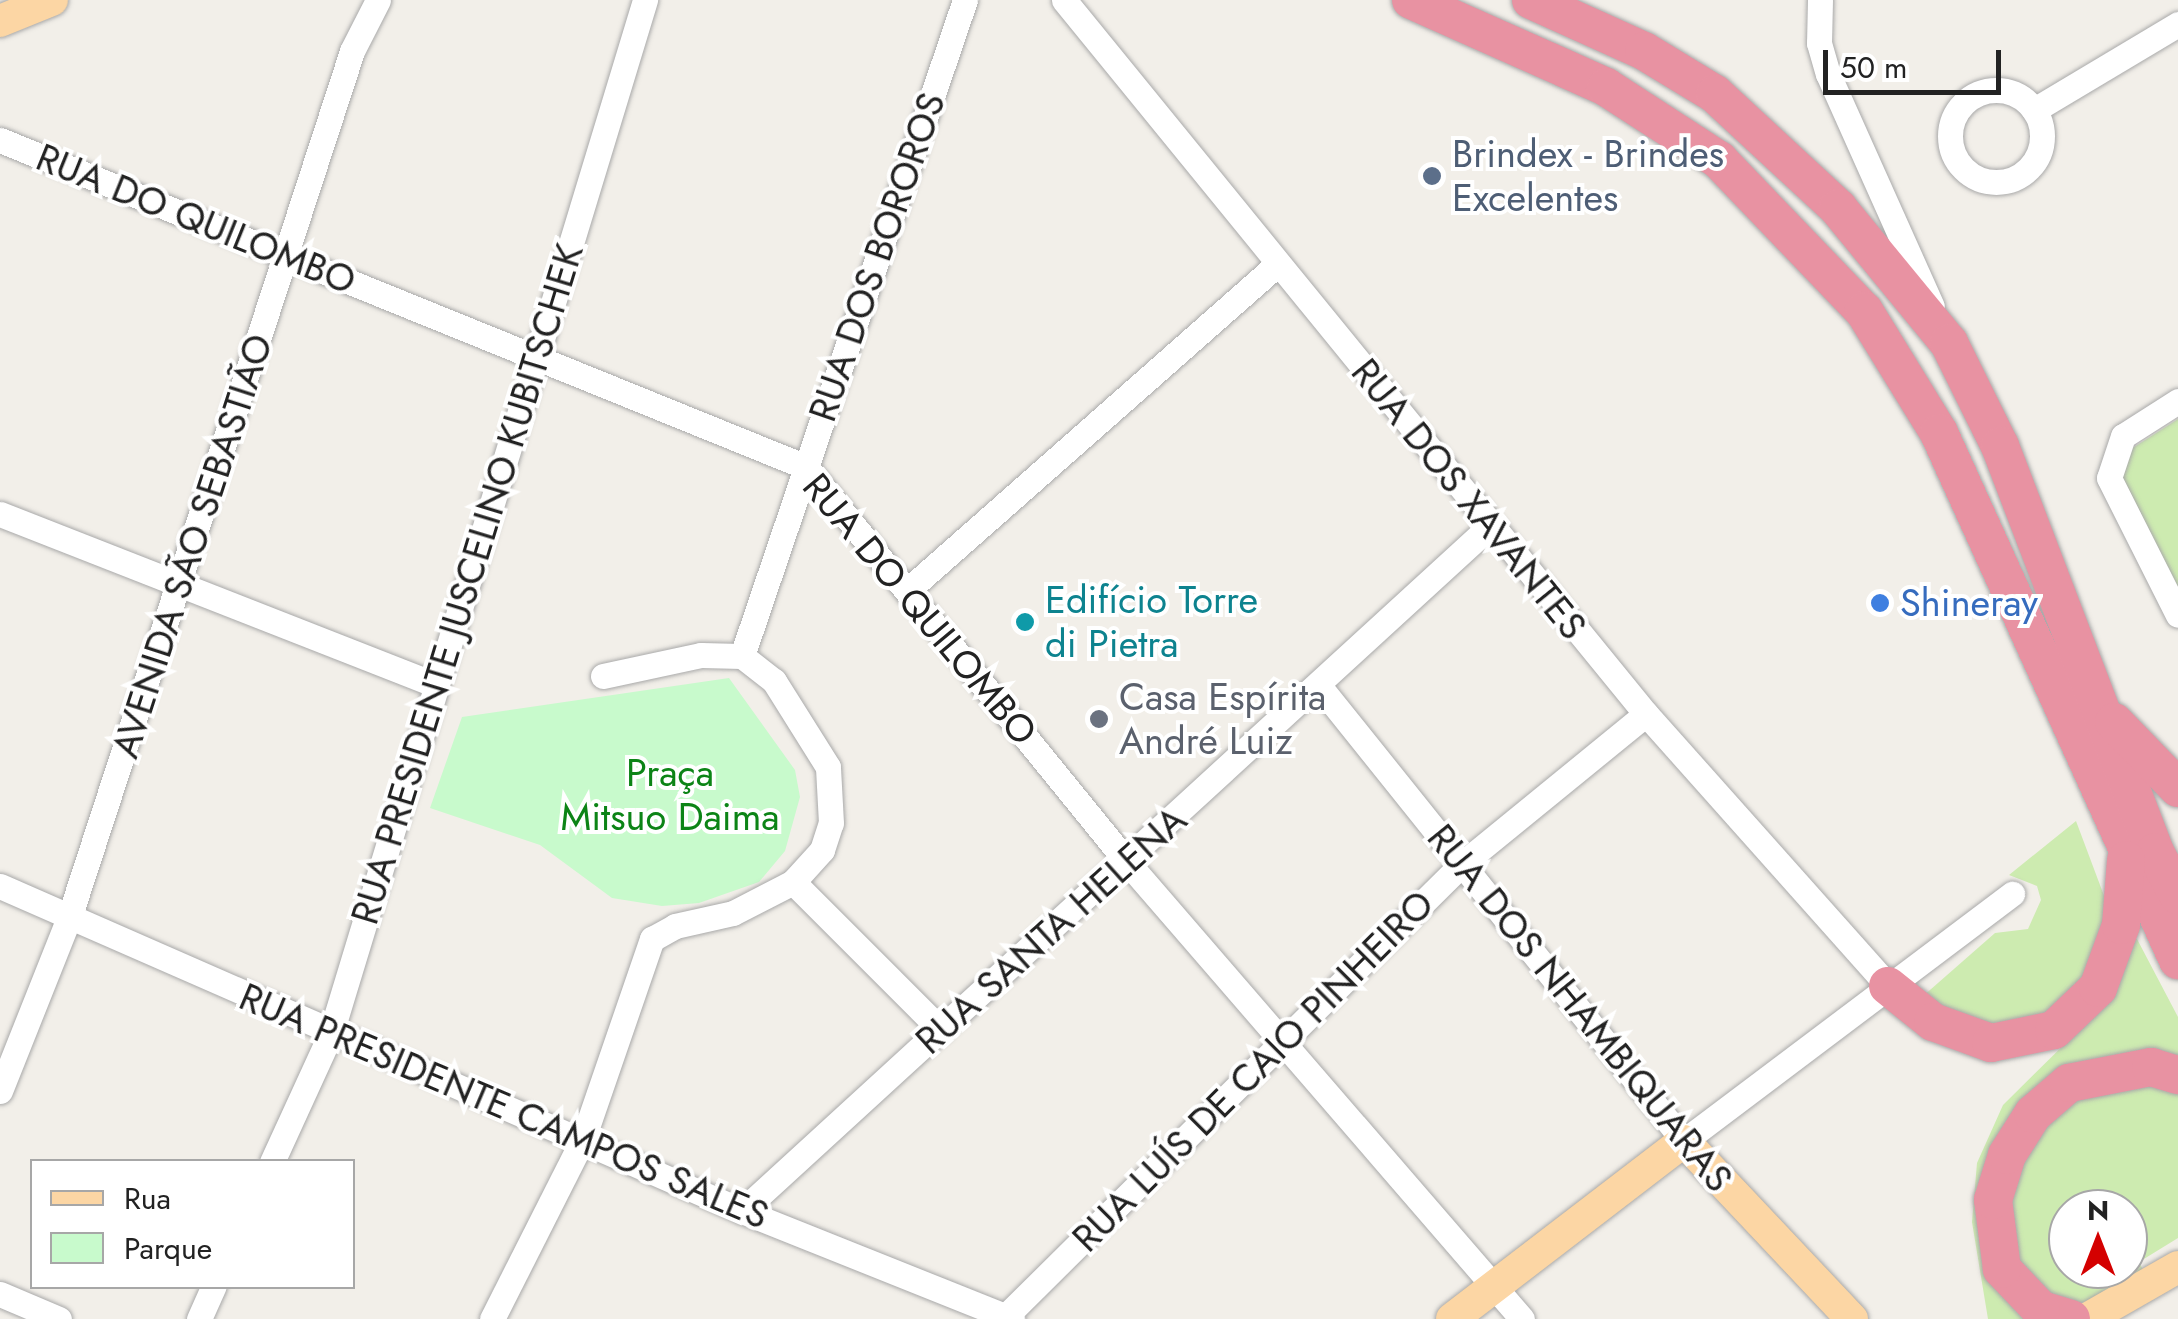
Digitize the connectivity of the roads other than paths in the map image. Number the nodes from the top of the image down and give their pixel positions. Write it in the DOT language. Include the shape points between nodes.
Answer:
graph roads {
  1 [pos="52,0"];
  2 [pos="378,0"];
  3 [pos="645,0"];
  4 [pos="964,0"];
  5 [pos="1064,0"];
  6 [pos="1411,0"];
  7 [pos="1530,0"];
  8 [pos="1820,0"];
  9 [pos="0,21"];
  10 [pos="2178,24"];
  11 [pos="2034,110"];
  12 [pos="0,140"];
  13 [pos="287,254"];
  14 [pos="1278,264"];
  15 [pos="1948,343"];
  16 [pos="536,361"];
  17 [pos="2178,401"];
  18 [pos="806,467"];
  19 [pos="0,514"];
  20 [pos="1490,526"];
  21 [pos="181,588"];
  22 [pos="909,589"];
  23 [pos="2178,615"];
  24 [pos="742,656"];
  25 [pos="603,676"];
  26 [pos="2087,678"];
  27 [pos="436,685"];
  28 [pos="1320,686"];
  29 [pos="1646,714"];
  30 [pos="2178,788"];
  31 [pos="2126,857"];
  32 [pos="1127,862"];
  33 [pos="1462,864"];
  34 [pos="793,882"];
  35 [pos="0,886"];
  36 [pos="2012,894"];
  37 [pos="2178,895"];
  38 [pos="70,915"];
  39 [pos="2178,960"];
  40 [pos="1888,986"];
  41 [pos="941,1030"];
  42 [pos="330,1033"];
  43 [pos="1280,1041"];
  44 [pos="2178,1075"];
  45 [pos="0,1091"];
  46 [pos="583,1140"];
  47 [pos="1684,1141"];
  48 [pos="273,1159"];
  49 [pos="742,1211"];
  50 [pos="2164,1275"];
  51 [pos="1492,1286"];
  52 [pos="213,1289"];
  53 [pos="0,1294"];
  54 [pos="1007,1318"];
  55 [pos="59,1319"];
  56 [pos="199,1319"];
  57 [pos="492,1319"];
  58 [pos="1452,1319"];
  59 [pos="1522,1319"];
  60 [pos="1852,1319"];
  61 [pos="2070,1319"];
  62 [pos="2087,1319"];
  1 -- 9 [label="main road"];
  2 -- 13 [label="street, AVENIDA SÃO SEBASTIÃO" via="352,51"];
  3 -- 16 [label="street, RUA PRESIDENTE JUSCELINO KUBITSCHEK"];
  4 -- 18 [label="street, RUA DOS BOROROS"];
  5 -- 14 [label="street, RUA DOS XAVANTES"];
  6 -- 31 [label="highway" via="1606,87 1719,160 1864,311 1939,433"];
  7 -- 15 [label="highway" via="1644,51 1715,94 1838,208"];
  8 -- 15 [label="street" via="1819,43 1828,74"];
  10 -- 11 [label="street"];
  12 -- 13 [label="street, RUA DO QUILOMBO"];
  13 -- 16 [label="street, RUA DO QUILOMBO"];
  13 -- 21 [label="street, AVENIDA SÃO SEBASTIÃO"];
  14 -- 20 [label="street, RUA DOS XAVANTES"];
  14 -- 22 [label="street"];
  15 -- 26 [label="highway" via="2000,446"];
  16 -- 18 [label="street, RUA DO QUILOMBO"];
  16 -- 27 [label="street, RUA PRESIDENTE JUSCELINO KUBITSCHEK"];
  17 -- 23 [label="street" via="2123,436 2108,478"];
  18 -- 22 [label="street, RUA DO QUILOMBO"];
  18 -- 24 [label="street, RUA DOS BOROROS"];
  19 -- 21 [label="street"];
  20 -- 28 [label="street, RUA SANTA HELENA"];
  20 -- 29 [label="street, RUA DOS XAVANTES"];
  21 -- 27 [label="street"];
  21 -- 38 [label="street, AVENIDA SÃO SEBASTIÃO"];
  22 -- 32 [label="street, RUA DO QUILOMBO"];
  24 -- 25 [label="street" via="700,655"];
  24 -- 34 [label="street" via="774,681 828,767 831,823 822,850"];
  26 -- 30 [label="highway" via="2121,732"];
  26 -- 37 [label="highway"];
  27 -- 42 [label="street, RUA PRESIDENTE JUSCELINO KUBITSCHEK"];
  28 -- 32 [label="street, RUA SANTA HELENA"];
  28 -- 33 [label="street, RUA DOS NHAMBIQUARAS"];
  29 -- 33 [label="street, RUA LUÍS DE CAIO PINHEIRO"];
  29 -- 40 [label="street, RUA DOS XAVANTES"];
  31 -- 39 [label="highway"];
  31 -- 40 [label="highway" via="2121,925 2098,988 2054,1030 1992,1043 1934,1022"];
  32 -- 41 [label="street, RUA SANTA HELENA"];
  32 -- 43 [label="street, RUA DO QUILOMBO"];
  33 -- 43 [label="street, RUA LUÍS DE CAIO PINHEIRO"];
  33 -- 47 [label="street, RUA DOS NHAMBIQUARAS"];
  34 -- 41 [label="street"];
  34 -- 46 [label="street" via="733,913 675,926 652,939"];
  35 -- 38 [label="street, RUA PRESIDENTE CAMPOS SALES"];
  36 -- 40 [label="street"];
  38 -- 42 [label="street, RUA PRESIDENTE CAMPOS SALES"];
  38 -- 45 [label="street, AVENIDA SÃO SEBASTIÃO"];
  40 -- 47 [label="street"];
  41 -- 49 [label="street, RUA SANTA HELENA"];
  42 -- 46 [label="street, RUA PRESIDENTE CAMPOS SALES"];
  42 -- 48 [label="street, RUA PRESIDENTE JUSCELINO KUBITSCHEK"];
  43 -- 51 [label="street, RUA DO QUILOMBO"];
  43 -- 54 [label="street, RUA LUÍS DE CAIO PINHEIRO"];
  44 -- 61 [label="highway" via="2151,1067 2069,1083 2033,1114 2007,1156 1992,1200 2002,1269 2041,1310"];
  46 -- 49 [label="street, RUA PRESIDENTE CAMPOS SALES"];
  46 -- 57 [label="street"];
  47 -- 51 [label="main road"];
  47 -- 60 [label="main road, RUA DOS NHAMBIQUARAS"];
  49 -- 54 [label="street, RUA PRESIDENTE CAMPOS SALES"];
  50 -- 62 [label="main road"];
  51 -- 58 [label="main road"];
  51 -- 59 [label="street, RUA DO QUILOMBO"];
  52 -- 56 [label="street"];
  53 -- 55 [label="street"];
}
